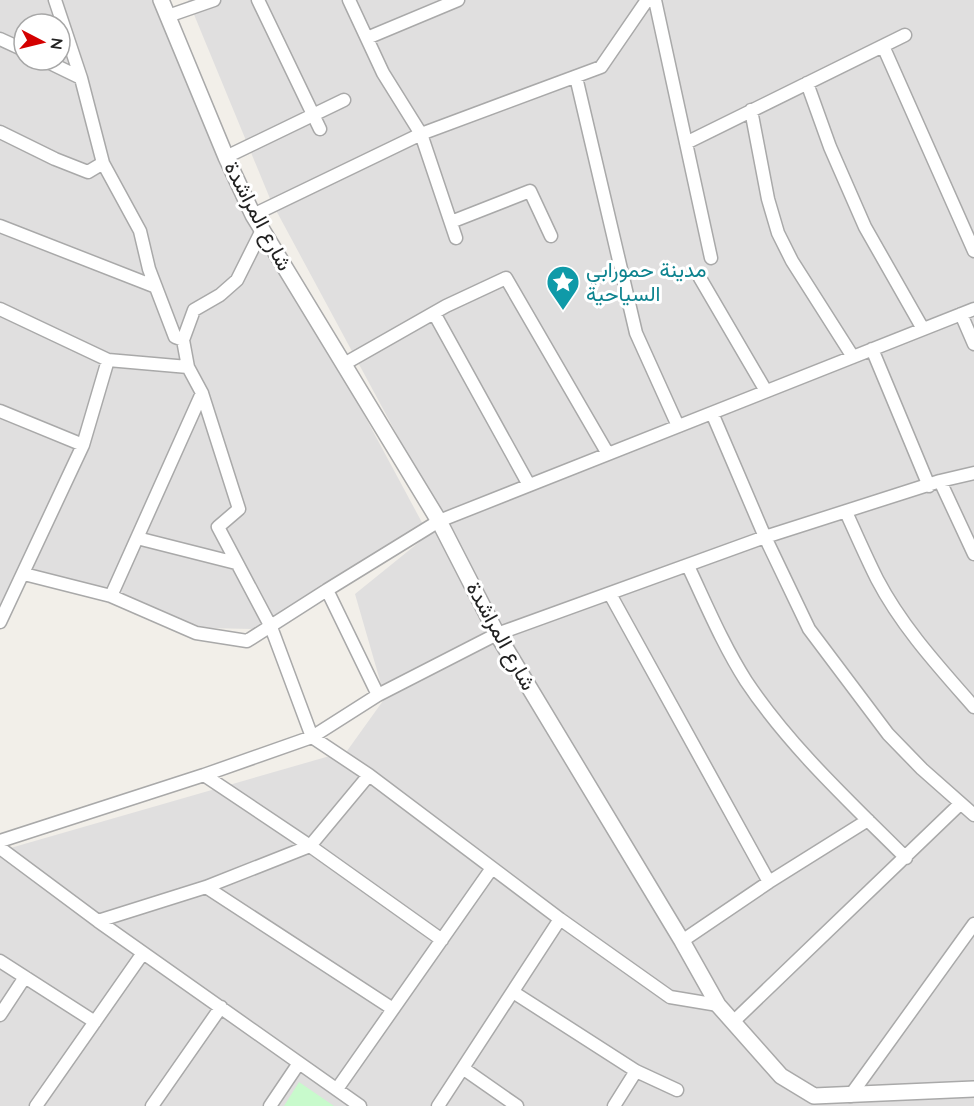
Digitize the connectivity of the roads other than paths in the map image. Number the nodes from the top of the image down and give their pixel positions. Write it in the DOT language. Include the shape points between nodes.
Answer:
graph roads {
  1 [pos="55,0"];
  2 [pos="161,0"];
  3 [pos="214,0"];
  4 [pos="258,0"];
  5 [pos="349,0"];
  6 [pos="458,0"];
  7 [pos="646,1"];
  8 [pos="168,16"];
  9 [pos="905,35"];
  10 [pos="366,38"];
  11 [pos="883,46"];
  12 [pos="69,72"];
  13 [pos="576,77"];
  14 [pos="81,78"];
  15 [pos="807,83"];
  16 [pos="344,100"];
  17 [pos="752,110"];
  18 [pos="313,115"];
  19 [pos="320,129"];
  20 [pos="0,132"];
  21 [pos="421,134"];
  22 [pos="686,142"];
  23 [pos="226,157"];
  24 [pos="103,163"];
  25 [pos="253,215"];
  26 [pos="451,222"];
  27 [pos="0,226"];
  28 [pos="262,230"];
  29 [pos="551,236"];
  30 [pos="456,238"];
  31 [pos="974,251"];
  32 [pos="711,258"];
  33 [pos="700,278"];
  34 [pos="156,288"];
  35 [pos="0,309"];
  36 [pos="974,309"];
  37 [pos="434,314"];
  38 [pos="961,314"];
  39 [pos="923,329"];
  40 [pos="183,340"];
  41 [pos="974,344"];
  42 [pos="872,349"];
  43 [pos="853,357"];
  44 [pos="108,360"];
  45 [pos="344,364"];
  46 [pos="188,367"];
  47 [pos="766,391"];
  48 [pos="202,393"];
  49 [pos="0,411"];
  50 [pos="712,413"];
  51 [pos="678,426"];
  52 [pos="83,445"];
  53 [pos="608,454"];
  54 [pos="974,473"];
  55 [pos="934,484"];
  56 [pos="529,485"];
  57 [pos="846,512"];
  58 [pos="439,521"];
  59 [pos="765,537"];
  60 [pos="137,538"];
  61 [pos="974,554"];
  62 [pos="236,563"];
  63 [pos="688,566"];
  64 [pos="24,574"];
  65 [pos="327,590"];
  66 [pos="610,594"];
  67 [pos="111,596"];
  68 [pos="0,622"];
  69 [pos="271,627"];
  70 [pos="497,634"];
  71 [pos="378,695"];
  72 [pos="974,707"];
  73 [pos="312,737"];
  74 [pos="204,774"];
  75 [pos="369,775"];
  76 [pos="960,804"];
  77 [pos="974,815"];
  78 [pos="868,820"];
  79 [pos="0,841"];
  80 [pos="310,846"];
  81 [pos="0,848"];
  82 [pos="906,858"];
  83 [pos="492,868"];
  84 [pos="769,882"];
  85 [pos="206,887"];
  86 [pos="560,919"];
  87 [pos="98,921"];
  88 [pos="974,924"];
  89 [pos="442,940"];
  90 [pos="682,941"];
  91 [pos="143,953"];
  92 [pos="0,961"];
  93 [pos="25,977"];
  94 [pos="513,992"];
  95 [pos="718,1005"];
  96 [pos="221,1007"];
  97 [pos="393,1009"];
  98 [pos="0,1015"];
  99 [pos="94,1022"];
  100 [pos="734,1022"];
  101 [pos="300,1063"];
  102 [pos="464,1069"];
  103 [pos="636,1071"];
  104 [pos="972,1086"];
  105 [pos="337,1089"];
  106 [pos="677,1090"];
  107 [pos="850,1096"];
  108 [pos="36,1106"];
  109 [pos="152,1106"];
  110 [pos="270,1106"];
  111 [pos="360,1106"];
  112 [pos="438,1106"];
  113 [pos="517,1106"];
  114 [pos="614,1106"];
  1 -- 14 [label="street"];
  2 -- 8 [label="street, شارع المراشدة"];
  3 -- 8 [label="street"];
  4 -- 18 [label="street"];
  5 -- 10 [label="street"];
  6 -- 10 [label="street"];
  7 -- 13 [label="street" via="601,67"];
  7 -- 22 [label="street"];
  8 -- 23 [label="street, شارع المراشدة"];
  9 -- 11 [label="street"];
  10 -- 21 [label="street"];
  11 -- 15 [label="street"];
  11 -- 31 [label="street"];
  12 -- 14 [label="street"];
  13 -- 21 [label="street"];
  13 -- 51 [label="street" via="636,333"];
  14 -- 24 [label="street"];
  15 -- 17 [label="street"];
  15 -- 39 [label="street" via="865,227"];
  16 -- 18 [label="street"];
  17 -- 22 [label="street"];
  17 -- 43 [label="street" via="778,232"];
  18 -- 19 [label="street"];
  18 -- 23 [label="street"];
  20 -- 24 [label="street" via="88,172"];
  21 -- 25 [label="street"];
  21 -- 26 [label="street"];
  22 -- 32 [label="street"];
  23 -- 25 [label="street, شارع المراشدة"];
  24 -- 34 [label="street" via="140,231"];
  25 -- 28 [label="street, شارع المراشدة"];
  26 -- 29 [label="street" via="530,191"];
  26 -- 30 [label="street"];
  27 -- 34 [label="street"];
  28 -- 40 [label="street" via="237,280 194,310"];
  28 -- 45 [label="street, شارع المراشدة"];
  33 -- 47 [label="street"];
  34 -- 40 [label="street" via="175,337"];
  35 -- 44 [label="street"];
  36 -- 38 [label="street"];
  37 -- 45 [label="street"];
  37 -- 53 [label="street" via="506,278"];
  37 -- 56 [label="street"];
  38 -- 39 [label="street"];
  38 -- 41 [label="street"];
  39 -- 42 [label="street"];
  40 -- 46 [label="street"];
  42 -- 43 [label="street"];
  42 -- 55 [label="street"];
  43 -- 47 [label="street"];
  44 -- 46 [label="street"];
  44 -- 52 [label="street"];
  45 -- 58 [label="street, شارع المراشدة"];
  46 -- 48 [label="street"];
  47 -- 50 [label="street"];
  48 -- 60 [label="street"];
  48 -- 62 [label="street" via="239,509 218,527"];
  49 -- 52 [label="street"];
  50 -- 51 [label="street"];
  50 -- 59 [label="street"];
  51 -- 53 [label="street"];
  52 -- 64 [label="street"];
  53 -- 56 [label="street"];
  54 -- 55 [label="street"];
  55 -- 57 [label="street"];
  55 -- 61 [label="street"];
  56 -- 58 [label="street"];
  57 -- 59 [label="street"];
  57 -- 72 [label="street" via="878,580 908,628"];
  58 -- 65 [label="street"];
  58 -- 70 [label="street, شارع المراشدة"];
  59 -- 63 [label="street"];
  59 -- 76 [label="street" via="809,629 843,676 888,734"];
  60 -- 62 [label="street"];
  60 -- 67 [label="street"];
  62 -- 69 [label="street"];
  63 -- 66 [label="street"];
  63 -- 78 [label="street" via="746,680 778,723"];
  64 -- 67 [label="street"];
  64 -- 68 [label="street"];
  65 -- 69 [label="street"];
  65 -- 71 [label="street"];
  66 -- 70 [label="street"];
  66 -- 84 [label="street"];
  67 -- 69 [label="street" via="196,633 247,641"];
  69 -- 73 [label="street"];
  70 -- 71 [label="street"];
  70 -- 90 [label="street, شارع المراشدة"];
  71 -- 73 [label="street"];
  73 -- 74 [label="street"];
  73 -- 75 [label="street"];
  74 -- 79 [label="street"];
  74 -- 80 [label="street"];
  75 -- 80 [label="street"];
  75 -- 83 [label="street"];
  76 -- 77 [label="street"];
  76 -- 82 [label="street"];
  78 -- 82 [label="street"];
  78 -- 84 [label="street"];
  80 -- 85 [label="street"];
  80 -- 89 [label="street"];
  81 -- 87 [label="street"];
  82 -- 100 [label="street"];
  83 -- 86 [label="street"];
  83 -- 89 [label="street"];
  84 -- 90 [label="street"];
  85 -- 87 [label="street"];
  85 -- 97 [label="street"];
  86 -- 94 [label="street"];
  86 -- 95 [label="street" via="670,997"];
  87 -- 91 [label="street"];
  88 -- 107 [label="street"];
  89 -- 97 [label="street"];
  90 -- 95 [label="street, شارع المراشدة"];
  91 -- 96 [label="street"];
  91 -- 99 [label="street"];
  92 -- 93 [label="street"];
  93 -- 98 [label="street"];
  93 -- 99 [label="street"];
  94 -- 102 [label="street"];
  94 -- 103 [label="street"];
  95 -- 100 [label="street, شارع المراشدة"];
  96 -- 101 [label="street"];
  96 -- 109 [label="street"];
  97 -- 105 [label="street"];
  99 -- 108 [label="street"];
  100 -- 107 [label="street, شارع المراشدة" via="781,1076 814,1096"];
  101 -- 105 [label="street"];
  101 -- 110 [label="street"];
  102 -- 112 [label="street"];
  102 -- 113 [label="street"];
  103 -- 106 [label="street"];
  103 -- 114 [label="street"];
  104 -- 107 [label="street, شارع المراشدة"];
  105 -- 111 [label="street"];
}
